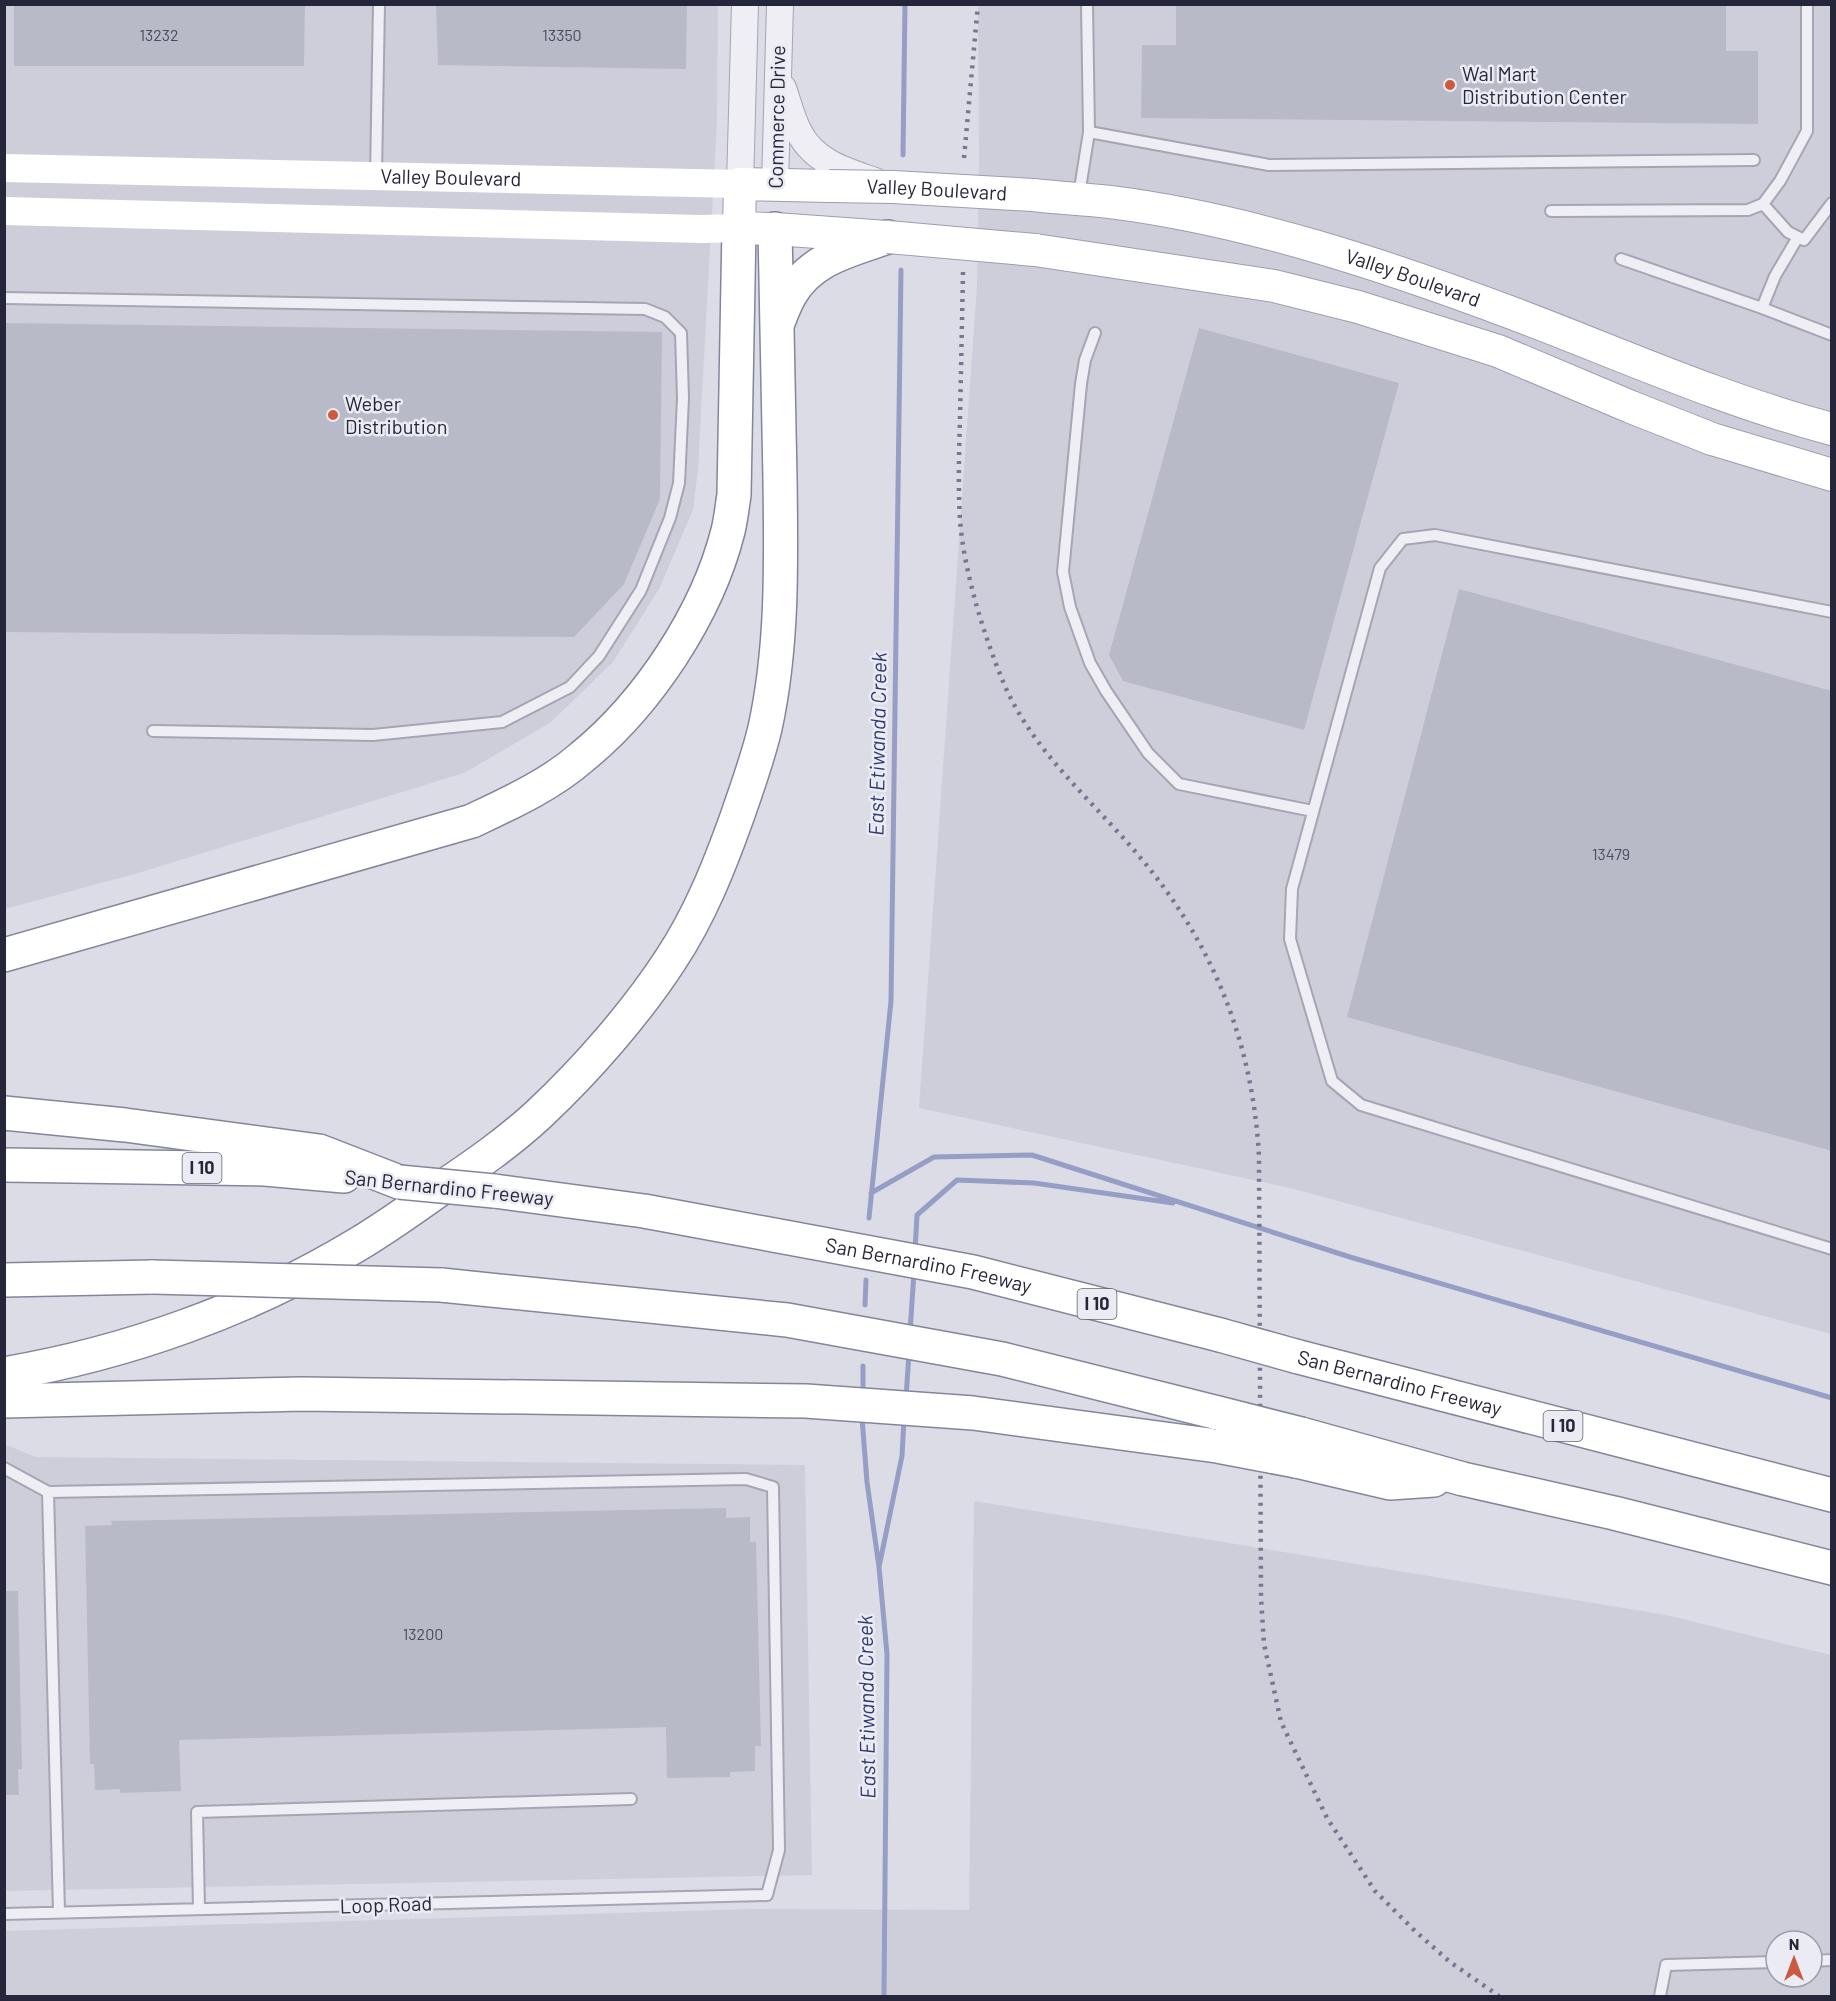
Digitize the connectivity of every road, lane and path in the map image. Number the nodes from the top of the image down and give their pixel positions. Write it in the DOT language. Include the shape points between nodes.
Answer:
graph roads {
  1 [pos="379,4"];
  2 [pos="745,4"];
  3 [pos="780,4"];
  4 [pos="1087,4"];
  5 [pos="1807,4"];
  6 [pos="778,74"];
  7 [pos="1089,132"];
  8 [pos="1754,160"];
  9 [pos="4,168"];
  10 [pos="829,175"];
  11 [pos="376,176"];
  12 [pos="740,183"];
  13 [pos="775,184"];
  14 [pos="1079,199"];
  15 [pos="1832,203"];
  16 [pos="1762,204"];
  17 [pos="1551,210"];
  18 [pos="4,211"];
  19 [pos="739,228"];
  20 [pos="775,228"];
  21 [pos="888,237"];
  22 [pos="1798,237"];
  23 [pos="828,246"];
  24 [pos="1622,259"];
  25 [pos="4,298"];
  26 [pos="1762,308"];
  27 [pos="778,322"];
  28 [pos="1095,333"];
  29 [pos="1832,335"];
  30 [pos="1832,429"];
  31 [pos="1832,475"];
  32 [pos="1832,612"];
  33 [pos="153,731"];
  34 [pos="1313,811"];
  35 [pos="4,955"];
  36 [pos="4,1113"];
  37 [pos="4,1165"];
  38 [pos="399,1182"];
  39 [pos="1832,1249"];
  40 [pos="4,1280"];
  41 [pos="4,1374"];
  42 [pos="4,1401"];
  43 [pos="1299,1448"];
  44 [pos="4,1468"];
  45 [pos="48,1492"];
  46 [pos="1832,1495"];
  47 [pos="1832,1569"];
  48 [pos="631,1799"];
  49 [pos="199,1910"];
  50 [pos="59,1912"];
  51 [pos="4,1914"];
  52 [pos="1764,1962"];
  53 [pos="1660,1996"];
  1 -- 11 [label="lane"];
  2 -- 12 [label="street, Commerce Drive"];
  3 -- 6 [label="street, Commerce Drive"];
  4 -- 7 [label="lane"];
  5 -- 16 [label="lane" via="1807,131 1780,181"];
  6 -- 10 [label="street" via="799,133"];
  6 -- 13 [label="street, Commerce Drive"];
  7 -- 8 [label="lane" via="1269,165"];
  7 -- 14 [label="lane"];
  9 -- 11 [label="main road, Valley Boulevard"];
  10 -- 13 [label="main road, Valley Boulevard"];
  10 -- 14 [label="main road, Valley Boulevard, bridge" via="893,187"];
  11 -- 12 [label="main road, Valley Boulevard"];
  12 -- 13 [label="main road, Valley Boulevard"];
  12 -- 19 [label="main road, Commerce Drive"];
  13 -- 20 [label="main road, Commerce Drive"];
  14 -- 30 [label="main road, Valley Boulevard" via="1235,226 1385,268 1749,405"];
  15 -- 22 [label="lane" via="1804,240"];
  16 -- 17 [label="lane" via="1748,210"];
  16 -- 22 [label="lane" via="1788,232"];
  18 -- 19 [label="main road"];
  19 -- 20 [label="main road"];
  19 -- 35 [label="highway" via="734,495 728,531 706,592 663,670 582,758 526,795 472,820"];
  20 -- 23 [label="main road"];
  20 -- 27 [label="highway"];
  21 -- 23 [label="highway"];
  21 -- 31 [label="main road, Valley Boulevard, bridge" via="1035,250 1274,286 1358,307 1498,351 1712,439"];
  22 -- 26 [label="lane"];
  23 -- 27 [label="highway" via="790,294"];
  24 -- 26 [label="lane"];
  25 -- 33 [label="lane" via="645,309 665,317 681,333 679,483 670,518 641,590 599,656 570,687 502,722 373,735"];
  26 -- 29 [label="lane"];
  27 -- 41 [label="highway" via="781,594 767,718 750,780 713,880 692,923 652,985 614,1035 539,1114 486,1157 355,1246 220,1313 174,1330 80,1358"];
  28 -- 34 [label="lane" via="1081,384 1064,572 1070,607 1090,663 1149,753 1179,784"];
  32 -- 34 [label="lane" via="1435,535 1403,539 1380,567"];
  34 -- 39 [label="lane" via="1292,889 1290,939 1332,1081 1360,1106"];
  36 -- 38 [label="highway" via="319,1151"];
  37 -- 38 [label="highway, San Bernardino Freeway / I 10" via="265,1169"];
  38 -- 46 [label="highway, San Bernardino Freeway / I 10, bridge" via="644,1211 973,1272"];
  40 -- 43 [label="highway, bridge" via="153,1276 441,1285 787,1320 1002,1359 1218,1413"];
  42 -- 43 [label="highway, bridge" via="302,1394 806,1401 973,1413 1217,1446"];
  43 -- 47 [label="highway" via="1614,1513"];
  44 -- 45 [label="lane"];
  45 -- 49 [label="lane, Loop Road" via="746,1479 773,1487 779,1851 767,1894"];
  45 -- 50 [label="lane"];
  48 -- 49 [label="lane" via="196,1812"];
  49 -- 50 [label="lane, Loop Road"];
  50 -- 51 [label="lane, Loop Road"];
  52 -- 53 [label="lane" via="1666,1965"];
}
